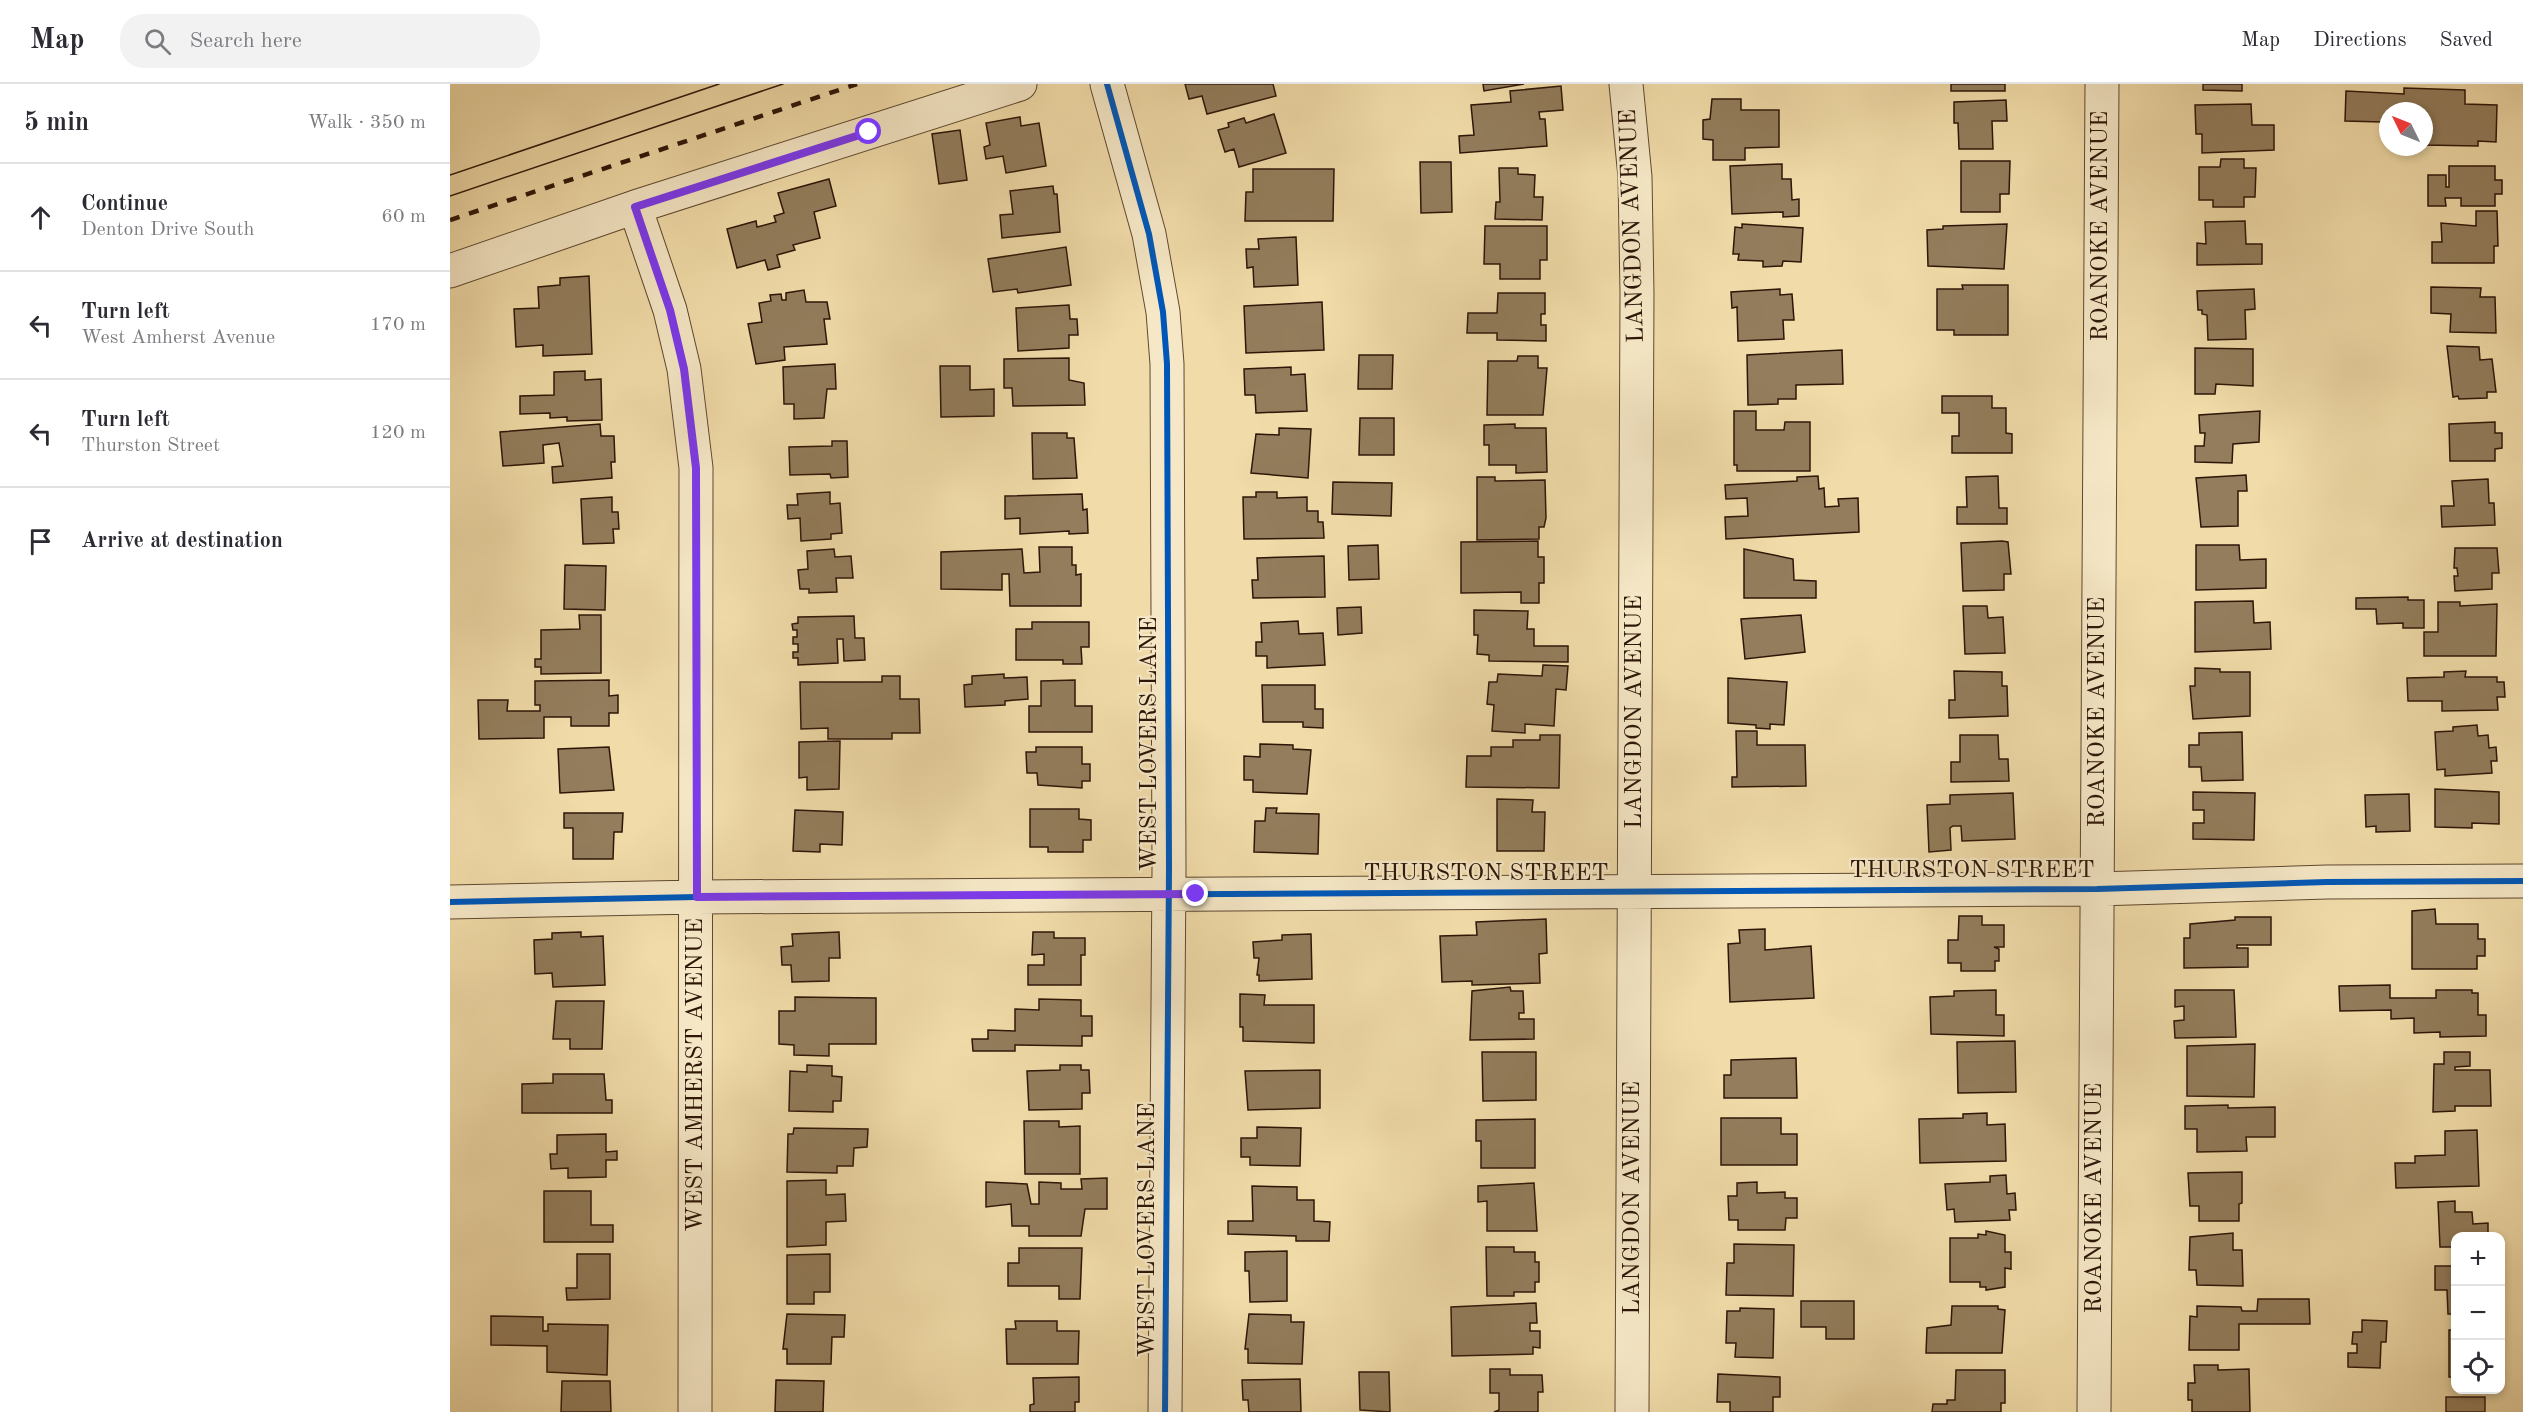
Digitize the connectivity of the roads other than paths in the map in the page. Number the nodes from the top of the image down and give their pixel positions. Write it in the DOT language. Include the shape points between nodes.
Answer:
graph roads {
  1 [pos="1020,84"];
  2 [pos="1107,84"];
  3 [pos="1626,84"];
  4 [pos="2102,84"];
  5 [pos="635,207"];
  6 [pos="450,271"];
  7 [pos="2523,881"];
  8 [pos="2097,889"];
  9 [pos="1634,891"];
  10 [pos="1169,894"];
  11 [pos="697,897"];
  12 [pos="450,902"];
  13 [pos="695,1412"];
  14 [pos="1165,1412"];
  15 [pos="1632,1412"];
  16 [pos="2094,1412"];
  1 -- 5 [label="street"];
  2 -- 10 [label="street, WEST LOVERS LANE" via="1149,234 1163,312 1167,364"];
  3 -- 9 [label="street, LANGDON AVENUE" via="1635,177 1637,293"];
  4 -- 8 [label="street, ROANOKE AVENUE"];
  5 -- 6 [label="street"];
  5 -- 11 [label="street, WEST AMHERST AVENUE" via="670,310 684,369 696,468"];
  7 -- 8 [label="street, THURSTON STREET"];
  8 -- 9 [label="street, THURSTON STREET"];
  8 -- 16 [label="street, ROANOKE AVENUE"];
  9 -- 10 [label="street, THURSTON STREET"];
  9 -- 15 [label="street, LANGDON AVENUE"];
  10 -- 11 [label="street, THURSTON STREET"];
  10 -- 14 [label="street, WEST LOVERS LANE"];
  11 -- 12 [label="street, THURSTON STREET"];
  11 -- 13 [label="street, WEST AMHERST AVENUE"];
}
